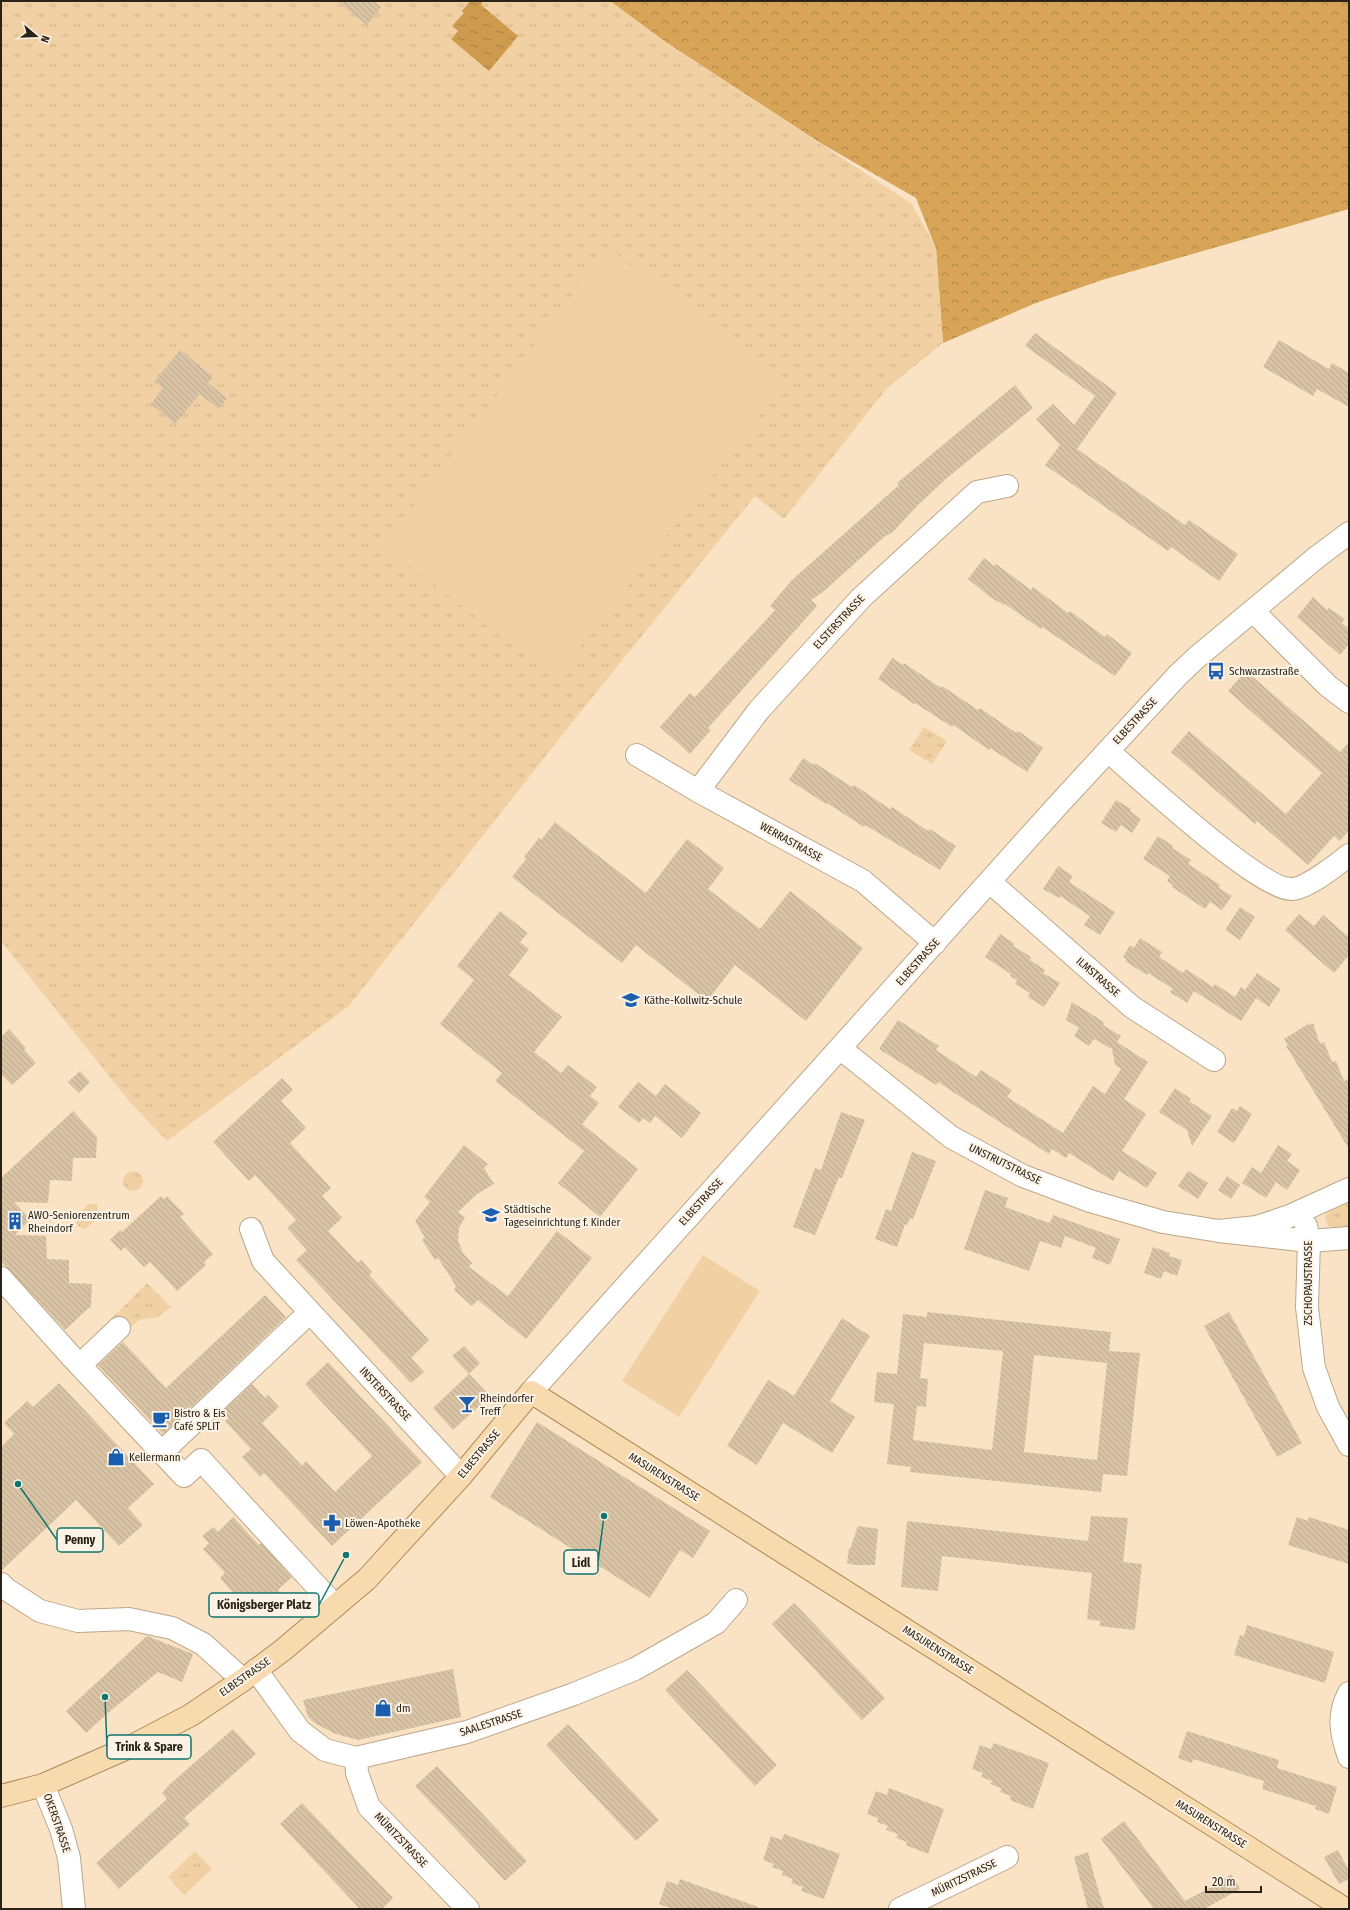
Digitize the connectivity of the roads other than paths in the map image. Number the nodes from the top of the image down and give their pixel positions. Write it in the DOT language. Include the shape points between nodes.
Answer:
graph roads {
  1 [pos="1007,486"];
  2 [pos="1349,533"];
  3 [pos="1253,611"];
  4 [pos="1349,702"];
  5 [pos="1108,751"];
  6 [pos="638,755"];
  7 [pos="698,791"];
  8 [pos="1349,855"];
  9 [pos="990,882"];
  10 [pos="935,943"];
  11 [pos="841,1049"];
  12 [pos="1214,1060"];
  13 [pos="1349,1189"];
  14 [pos="1303,1209"];
  15 [pos="251,1229"];
  16 [pos="1219,1231"];
  17 [pos="1349,1238"];
  18 [pos="1309,1241"];
  19 [pos="1,1278"];
  20 [pos="309,1313"];
  21 [pos="119,1328"];
  22 [pos="76,1361"];
  23 [pos="531,1392"];
  24 [pos="1349,1445"];
  25 [pos="162,1452"];
  26 [pos="461,1476"];
  27 [pos="1,1584"];
  28 [pos="736,1600"];
  29 [pos="335,1606"];
  30 [pos="249,1675"];
  31 [pos="1349,1693"];
  32 [pos="1349,1757"];
  33 [pos="356,1758"];
  34 [pos="43,1785"];
  35 [pos="1,1796"];
  36 [pos="1006,1857"];
  37 [pos="74,1909"];
  38 [pos="468,1909"];
  39 [pos="900,1909"];
  40 [pos="1345,1909"];
  1 -- 7 [label="street, ELSTERSTRASSE" via="977,492 861,598 759,710"];
  2 -- 3 [label="street, ELBESTRASSE" via="1316,557"];
  3 -- 4 [label="street" via="1328,686"];
  3 -- 5 [label="street, ELBESTRASSE" via="1196,658"];
  5 -- 8 [label="street" via="1238,862 1277,887 1293,890 1310,882"];
  5 -- 9 [label="street, ELBESTRASSE"];
  6 -- 7 [label="street, WERRASTRASSE"];
  7 -- 10 [label="street, WERRASTRASSE" via="863,881"];
  9 -- 10 [label="street, ELBESTRASSE"];
  9 -- 12 [label="street, ILMSTRASSE" via="1132,1007"];
  10 -- 11 [label="street, ELBESTRASSE"];
  11 -- 16 [label="street, UNSTRUTSTRASSE" via="951,1137 1023,1176 1105,1205 1164,1222"];
  11 -- 23 [label="street, ELBESTRASSE"];
  13 -- 14 [label="street, UNSTRUTSTRASSE"];
  14 -- 16 [label="street, UNSTRUTSTRASSE" via="1257,1227"];
  14 -- 18 [label="street, ZSCHOPAUSTRASSE"];
  15 -- 20 [label="street, INSTERSTRASSE" via="263,1262"];
  16 -- 18 [label="street, UNSTRUTSTRASSE"];
  17 -- 18 [label="street, UNSTRUTSTRASSE"];
  18 -- 24 [label="street, ZSCHOPAUSTRASSE" via="1307,1307 1314,1368 1328,1408"];
  19 -- 22 [label="street"];
  20 -- 25 [label="street"];
  20 -- 26 [label="street, INSTERSTRASSE"];
  21 -- 22 [label="street"];
  22 -- 25 [label="street"];
  23 -- 26 [label="main road, ELBESTRASSE"];
  23 -- 40 [label="main road, MASURENSTRASSE"];
  25 -- 29 [label="street" via="184,1476 201,1460"];
  26 -- 29 [label="main road, ELBESTRASSE" via="367,1578"];
  27 -- 30 [label="street, SAALESTRASSE" via="40,1611 78,1621 129,1619 172,1628 203,1644"];
  28 -- 33 [label="street, SAALESTRASSE" via="716,1623 635,1669 556,1702 466,1732"];
  29 -- 30 [label="main road, ELBESTRASSE" via="291,1644"];
  30 -- 33 [label="street, SAALESTRASSE" via="300,1731 325,1750"];
  30 -- 34 [label="main road, ELBESTRASSE" via="191,1715 132,1746"];
  31 -- 32 [label="street" via="1340,1723"];
  33 -- 38 [label="street, MÜRITZSTRASSE" via="357,1773 369,1807"];
  34 -- 35 [label="main road, ELBESTRASSE"];
  34 -- 37 [label="street, OKERSTRASSE" via="61,1829 69,1858"];
  36 -- 39 [label="street, MÜRITZSTRASSE"];
}
